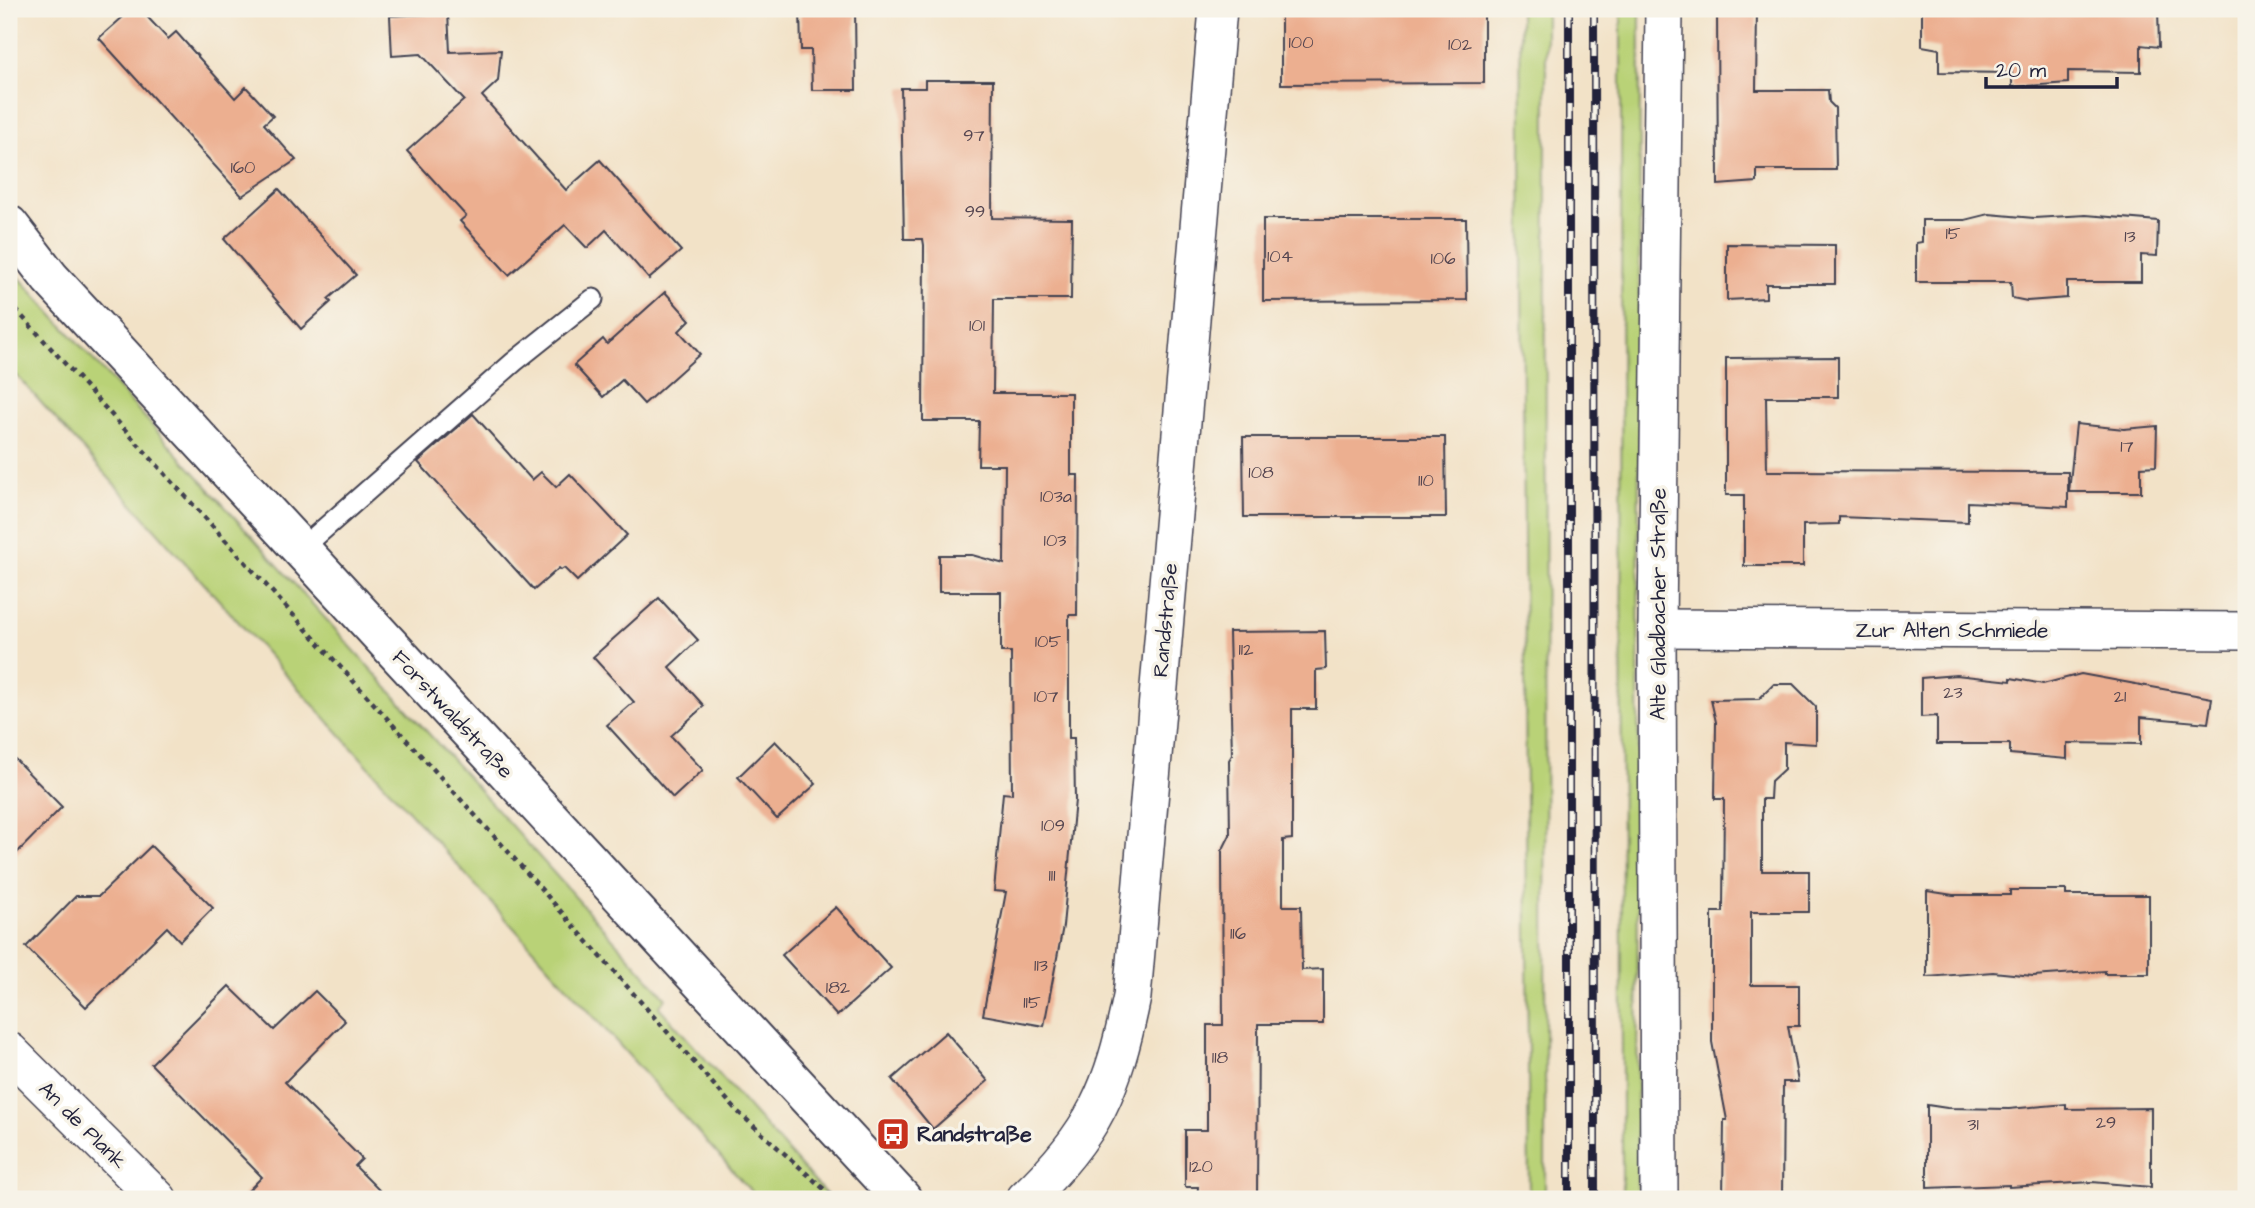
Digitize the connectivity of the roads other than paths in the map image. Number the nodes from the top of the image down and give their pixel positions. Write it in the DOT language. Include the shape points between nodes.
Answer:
graph roads {
  1 [pos="1218,9"];
  2 [pos="1664,9"];
  3 [pos="9,225"];
  4 [pos="593,299"];
  5 [pos="301,549"];
  6 [pos="1657,628"];
  7 [pos="2246,631"];
  8 [pos="9,1051"];
  9 [pos="158,1199"];
  10 [pos="902,1199"];
  11 [pos="1025,1199"];
  12 [pos="1658,1199"];
  1 -- 11 [label="street, Randstraße" via="1132,996 1119,1059 1095,1117 1055,1171"];
  2 -- 6 [label="street, Alte Gladbacher Straße"];
  3 -- 5 [label="street, Forstwaldstraße" via="50,278"];
  4 -- 5 [label="lane" via="514,362"];
  5 -- 10 [label="street, Forstwaldstraße"];
  6 -- 7 [label="street, Zur Alten Schmiede"];
  6 -- 12 [label="street, Alte Gladbacher Straße"];
  8 -- 9 [label="street, An de Plank"];
}
